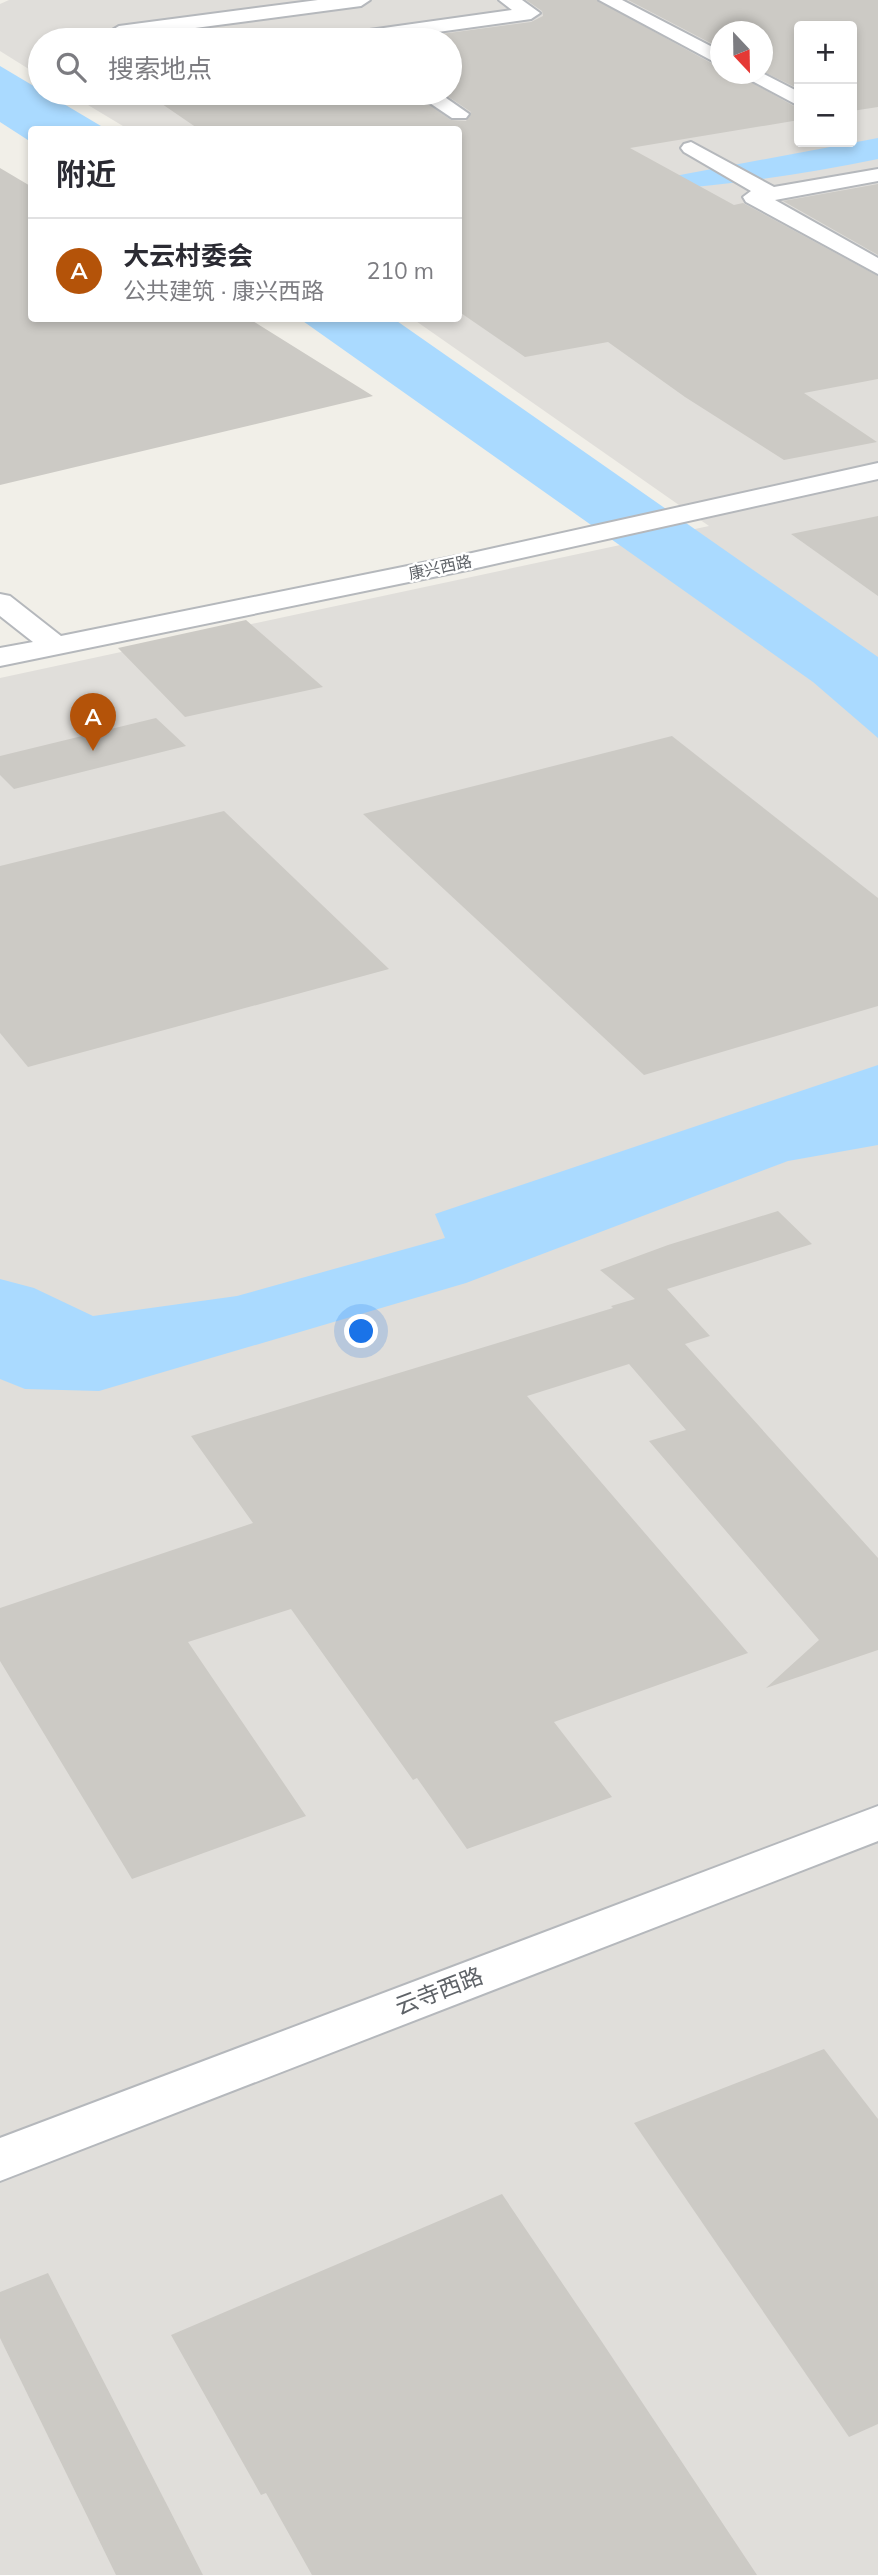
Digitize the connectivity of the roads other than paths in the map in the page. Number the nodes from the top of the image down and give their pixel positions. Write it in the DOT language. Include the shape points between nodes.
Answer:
graph roads {
  1 [pos="361,0"];
  2 [pos="508,0"];
  3 [pos="608,0"];
  4 [pos="292,9"];
  5 [pos="149,28"];
  6 [pos="323,28"];
  7 [pos="426,28"];
  8 [pos="710,54"];
  9 [pos="768,84"];
  10 [pos="794,97"];
  11 [pos="444,105"];
  12 [pos="459,114"];
  13 [pos="691,148"];
  14 [pos="878,175"];
  15 [pos="771,194"];
  16 [pos="878,267"];
  17 [pos="878,471"];
  18 [pos="0,602"];
  19 [pos="55,645"];
  20 [pos="0,657"];
  21 [pos="878,1823"];
  22 [pos="0,2160"];
  1 -- 4 [label="street"];
  2 -- 7 [label="street" via="531,13"];
  3 -- 8 [label="street"];
  4 -- 5 [label="street"];
  4 -- 6 [label="street"];
  9 -- 10 [label="street"];
  11 -- 12 [label="street"];
  13 -- 15 [label="street"];
  14 -- 15 [label="street"];
  15 -- 16 [label="street" via="754,197"];
  17 -- 19 [label="street, 康兴西路" via="472,561"];
  18 -- 19 [label="street"];
  19 -- 20 [label="street, 康兴西路"];
  21 -- 22 [label="street, 云寺西路"];
}
